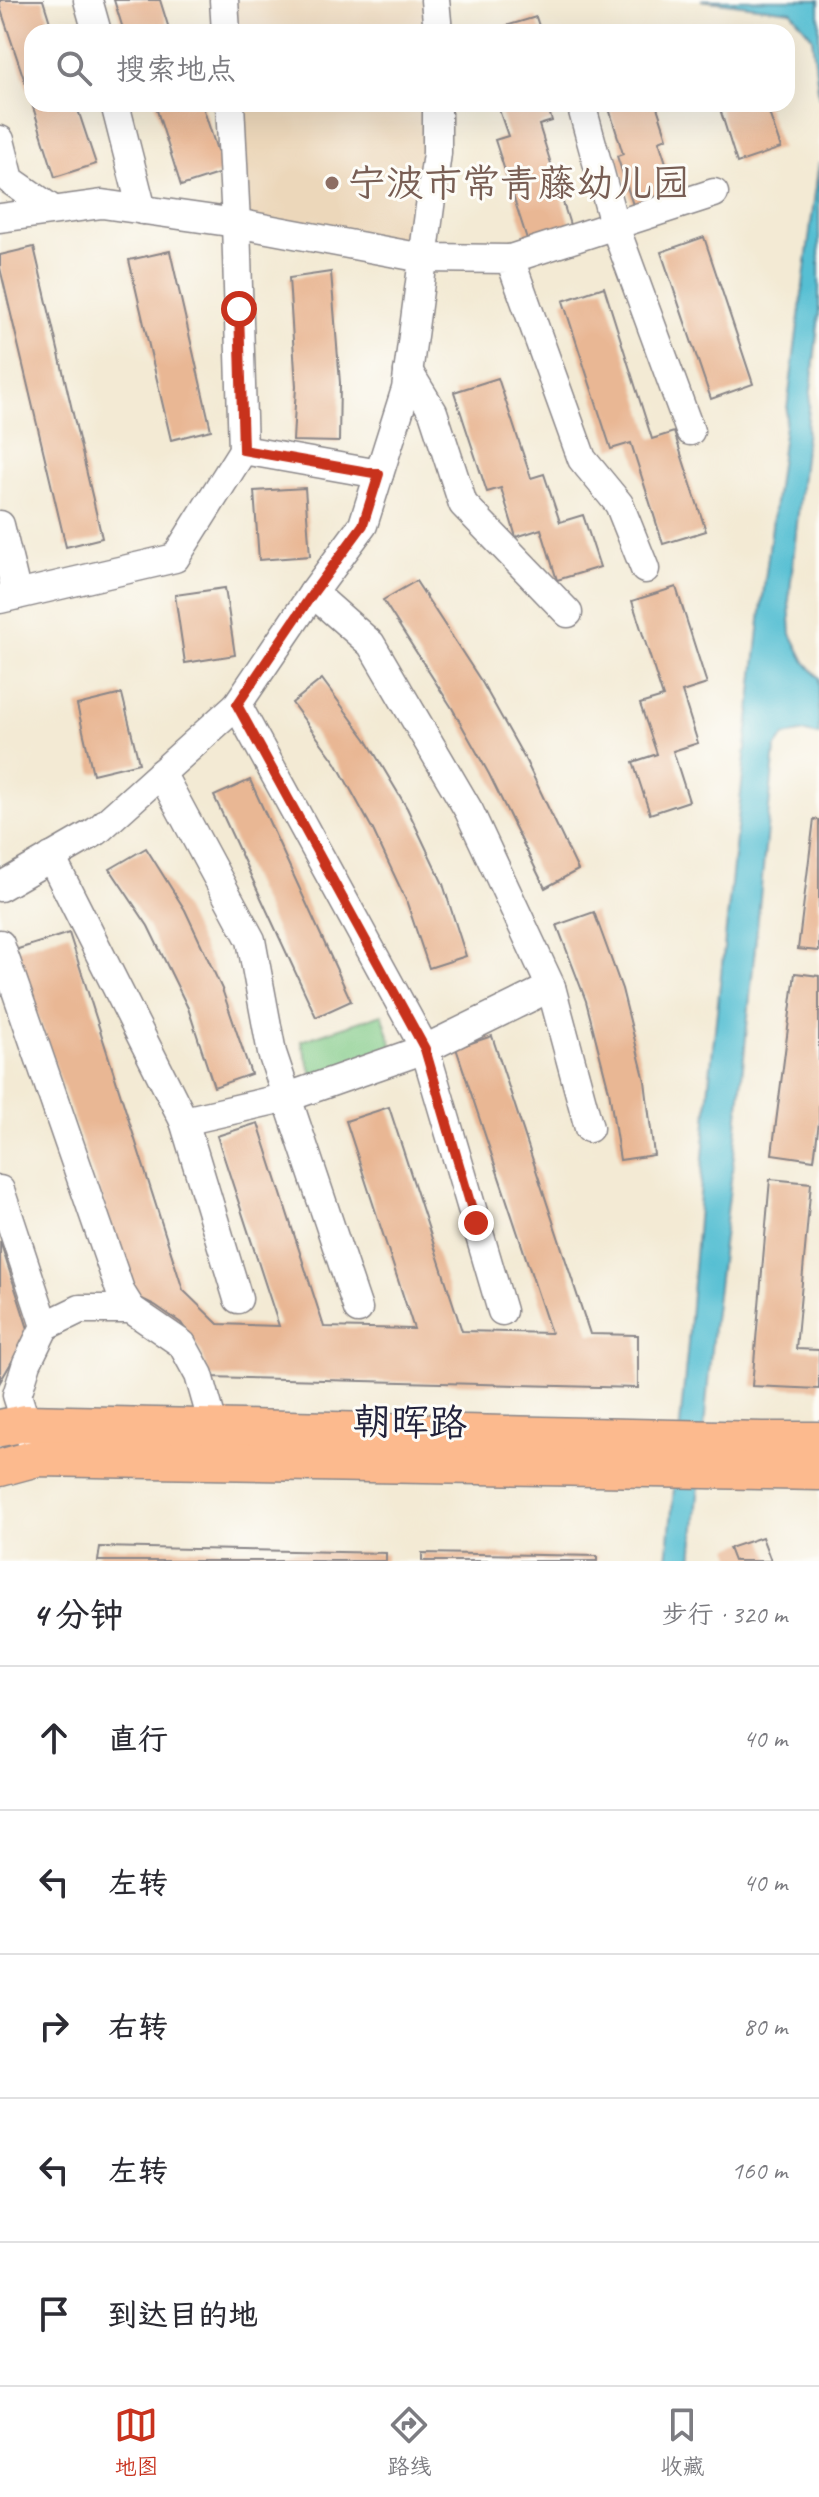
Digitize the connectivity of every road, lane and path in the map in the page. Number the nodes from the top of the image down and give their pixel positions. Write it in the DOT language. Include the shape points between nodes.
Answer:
graph roads {
  1 [pos="88,0"];
  2 [pos="224,0"];
  3 [pos="435,0"];
  4 [pos="95,24"];
  5 [pos="226,24"];
  6 [pos="437,24"];
  7 [pos="117,112"];
  8 [pos="230,112"];
  9 [pos="437,112"];
  10 [pos="583,112"];
  11 [pos="0,140"];
  12 [pos="714,193"];
  13 [pos="53,210"];
  14 [pos="142,210"];
  15 [pos="0,218"];
  16 [pos="236,223"];
  17 [pos="614,224"];
  18 [pos="423,258"];
  19 [pos="510,259"];
  20 [pos="408,371"];
  21 [pos="690,431"];
  22 [pos="243,450"];
  23 [pos="379,474"];
  24 [pos="0,525"];
  25 [pos="645,569"];
  26 [pos="313,593"];
  27 [pos="8,597"];
  28 [pos="568,613"];
  29 [pos="237,705"];
  30 [pos="161,773"];
  31 [pos="51,857"];
  32 [pos="0,887"];
  33 [pos="0,944"];
  34 [pos="551,987"];
  35 [pos="425,1049"];
  36 [pos="288,1097"];
  37 [pos="184,1121"];
  38 [pos="589,1128"];
  39 [pos="0,1190"];
  40 [pos="238,1299"];
  41 [pos="131,1309"];
  42 [pos="358,1309"];
  43 [pos="502,1311"];
  44 [pos="45,1326"];
  45 [pos="13,1426"];
  46 [pos="214,1428"];
  47 [pos="819,1440"];
  48 [pos="607,1452"];
  49 [pos="759,1455"];
  50 [pos="37,1458"];
  51 [pos="0,1468"];
  52 [pos="819,1472"];
  1 -- 4 [label="lane"];
  2 -- 5 [label="lane"];
  3 -- 6 [label="lane"];
  7 -- 14 [label="lane"];
  8 -- 16 [label="lane"];
  9 -- 18 [label="lane"];
  10 -- 17 [label="lane"];
  11 -- 13 [label="lane" via="10,180"];
  12 -- 17 [label="lane"];
  13 -- 14 [label="lane" via="102,204"];
  13 -- 15 [label="lane"];
  14 -- 16 [label="lane"];
  16 -- 18 [label="lane"];
  16 -- 22 [label="lane"];
  17 -- 19 [label="lane"];
  17 -- 21 [label="lane"];
  18 -- 19 [label="lane"];
  18 -- 20 [label="lane"];
  19 -- 25 [label="lane" via="582,459 619,504"];
  20 -- 23 [label="lane"];
  20 -- 28 [label="lane" via="433,412 463,504"];
  22 -- 23 [label="lane"];
  22 -- 27 [label="lane" via="175,558"];
  23 -- 26 [label="lane" via="363,525"];
  24 -- 27 [label="lane"];
  26 -- 29 [label="lane"];
  26 -- 34 [label="lane" via="371,644 469,811"];
  29 -- 30 [label="lane"];
  29 -- 35 [label="lane"];
  30 -- 31 [label="lane" via="97,831"];
  30 -- 36 [label="lane" via="251,940 272,1053"];
  31 -- 32 [label="lane"];
  31 -- 37 [label="lane"];
  33 -- 41 [label="lane" via="121,1293"];
  34 -- 35 [label="lane"];
  34 -- 38 [label="lane"];
  35 -- 36 [label="lane"];
  35 -- 43 [label="lane"];
  36 -- 37 [label="lane"];
  36 -- 42 [label="lane"];
  37 -- 40 [label="lane"];
  39 -- 44 [label="lane"];
  41 -- 44 [label="lane" via="80,1309"];
  41 -- 46 [label="lane" via="182,1344 199,1375"];
  44 -- 45 [label="lane" via="27,1363"];
  45 -- 46 [label="main road, 朝晖路"];
  45 -- 50 [label="lane"];
  46 -- 48 [label="main road, 朝晖路"];
  47 -- 49 [label="main road, 朝晖路"];
  48 -- 49 [label="main road, 朝晖路"];
  48 -- 50 [label="main road, 朝晖路"];
  49 -- 52 [label="main road, 朝晖路"];
  50 -- 51 [label="main road, 朝晖路"];
}
